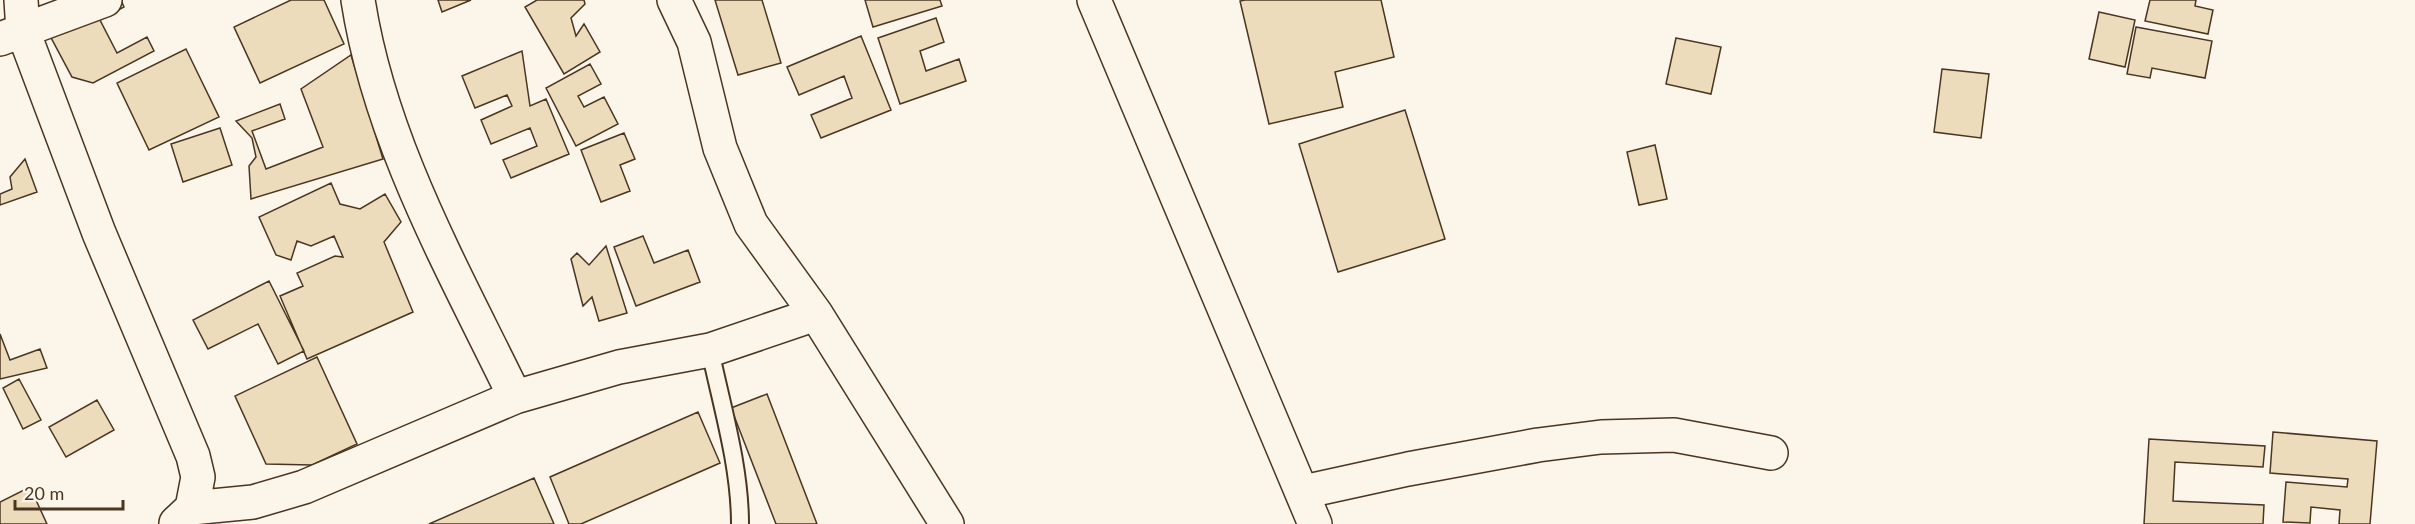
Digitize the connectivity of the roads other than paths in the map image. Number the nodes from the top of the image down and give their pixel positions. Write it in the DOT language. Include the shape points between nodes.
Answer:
graph roads {
  1 [pos="105,0"];
  2 [pos="358,0"];
  3 [pos="674,0"];
  4 [pos="1094,0"];
  5 [pos="15,23"];
  6 [pos="816,314"];
  7 [pos="710,350"];
  8 [pos="515,397"];
  9 [pos="1771,453"];
  10 [pos="1304,492"];
  11 [pos="183,516"];
  12 [pos="740,524"];
  13 [pos="947,524"];
  14 [pos="1315,524"];
  1 -- 5 [label="street"];
  2 -- 8 [label="street" via="364,37 410,180"];
  3 -- 6 [label="street" via="694,42 720,148 751,224"];
  4 -- 10 [label="street"];
  5 -- 11 [label="street" via="193,456 198,477"];
  6 -- 7 [label="street"];
  6 -- 13 [label="street"];
  7 -- 8 [label="street" via="619,367"];
  7 -- 12 [label="lane" via="735,468"];
  8 -- 11 [label="street" via="304,487"];
  9 -- 10 [label="street" via="1674,435 1601,437 1408,469"];
  10 -- 14 [label="street"];
}
